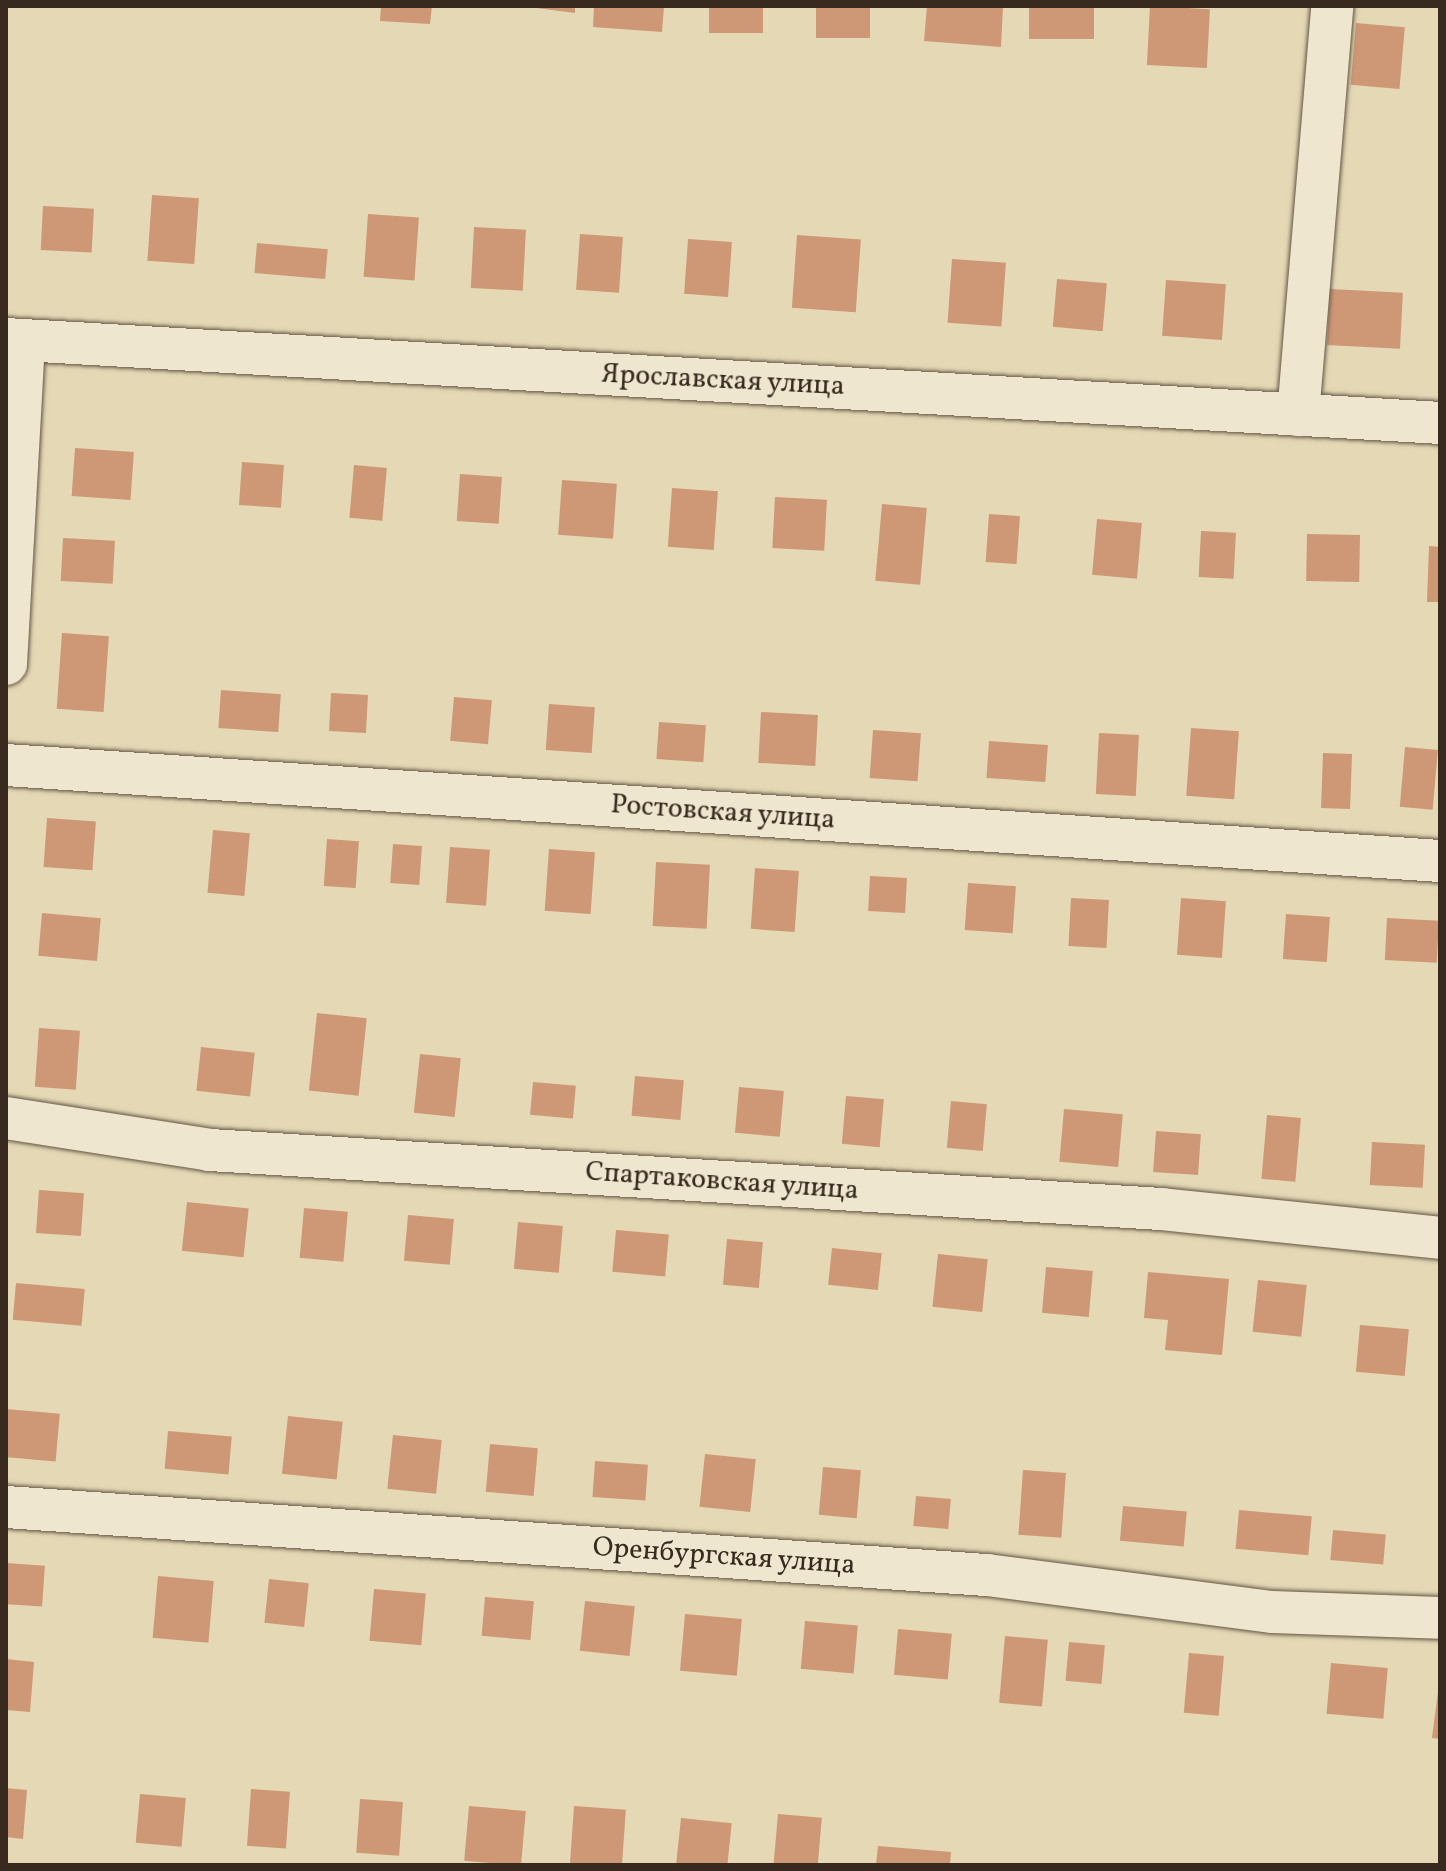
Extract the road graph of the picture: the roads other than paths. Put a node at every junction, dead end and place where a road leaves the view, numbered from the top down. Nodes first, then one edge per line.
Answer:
1 (1332, 6) edge
2 (15, 340) edge
3 (1298, 415) junction
4 (1440, 423) edge
5 (6, 664) edge
6 (6, 765) edge
7 (1440, 861) edge
8 (6, 1118) edge
9 (1440, 1238) edge
10 (6, 1507) edge
11 (1440, 1618) edge

1 - 3 street
2 - 3 street, Ярославская улица
2 - 5 street
3 - 4 street, Ярославская улица
6 - 7 street, Ростовская улица
8 - 9 street, Спартаковская улица
10 - 11 street, Оренбургская улица

